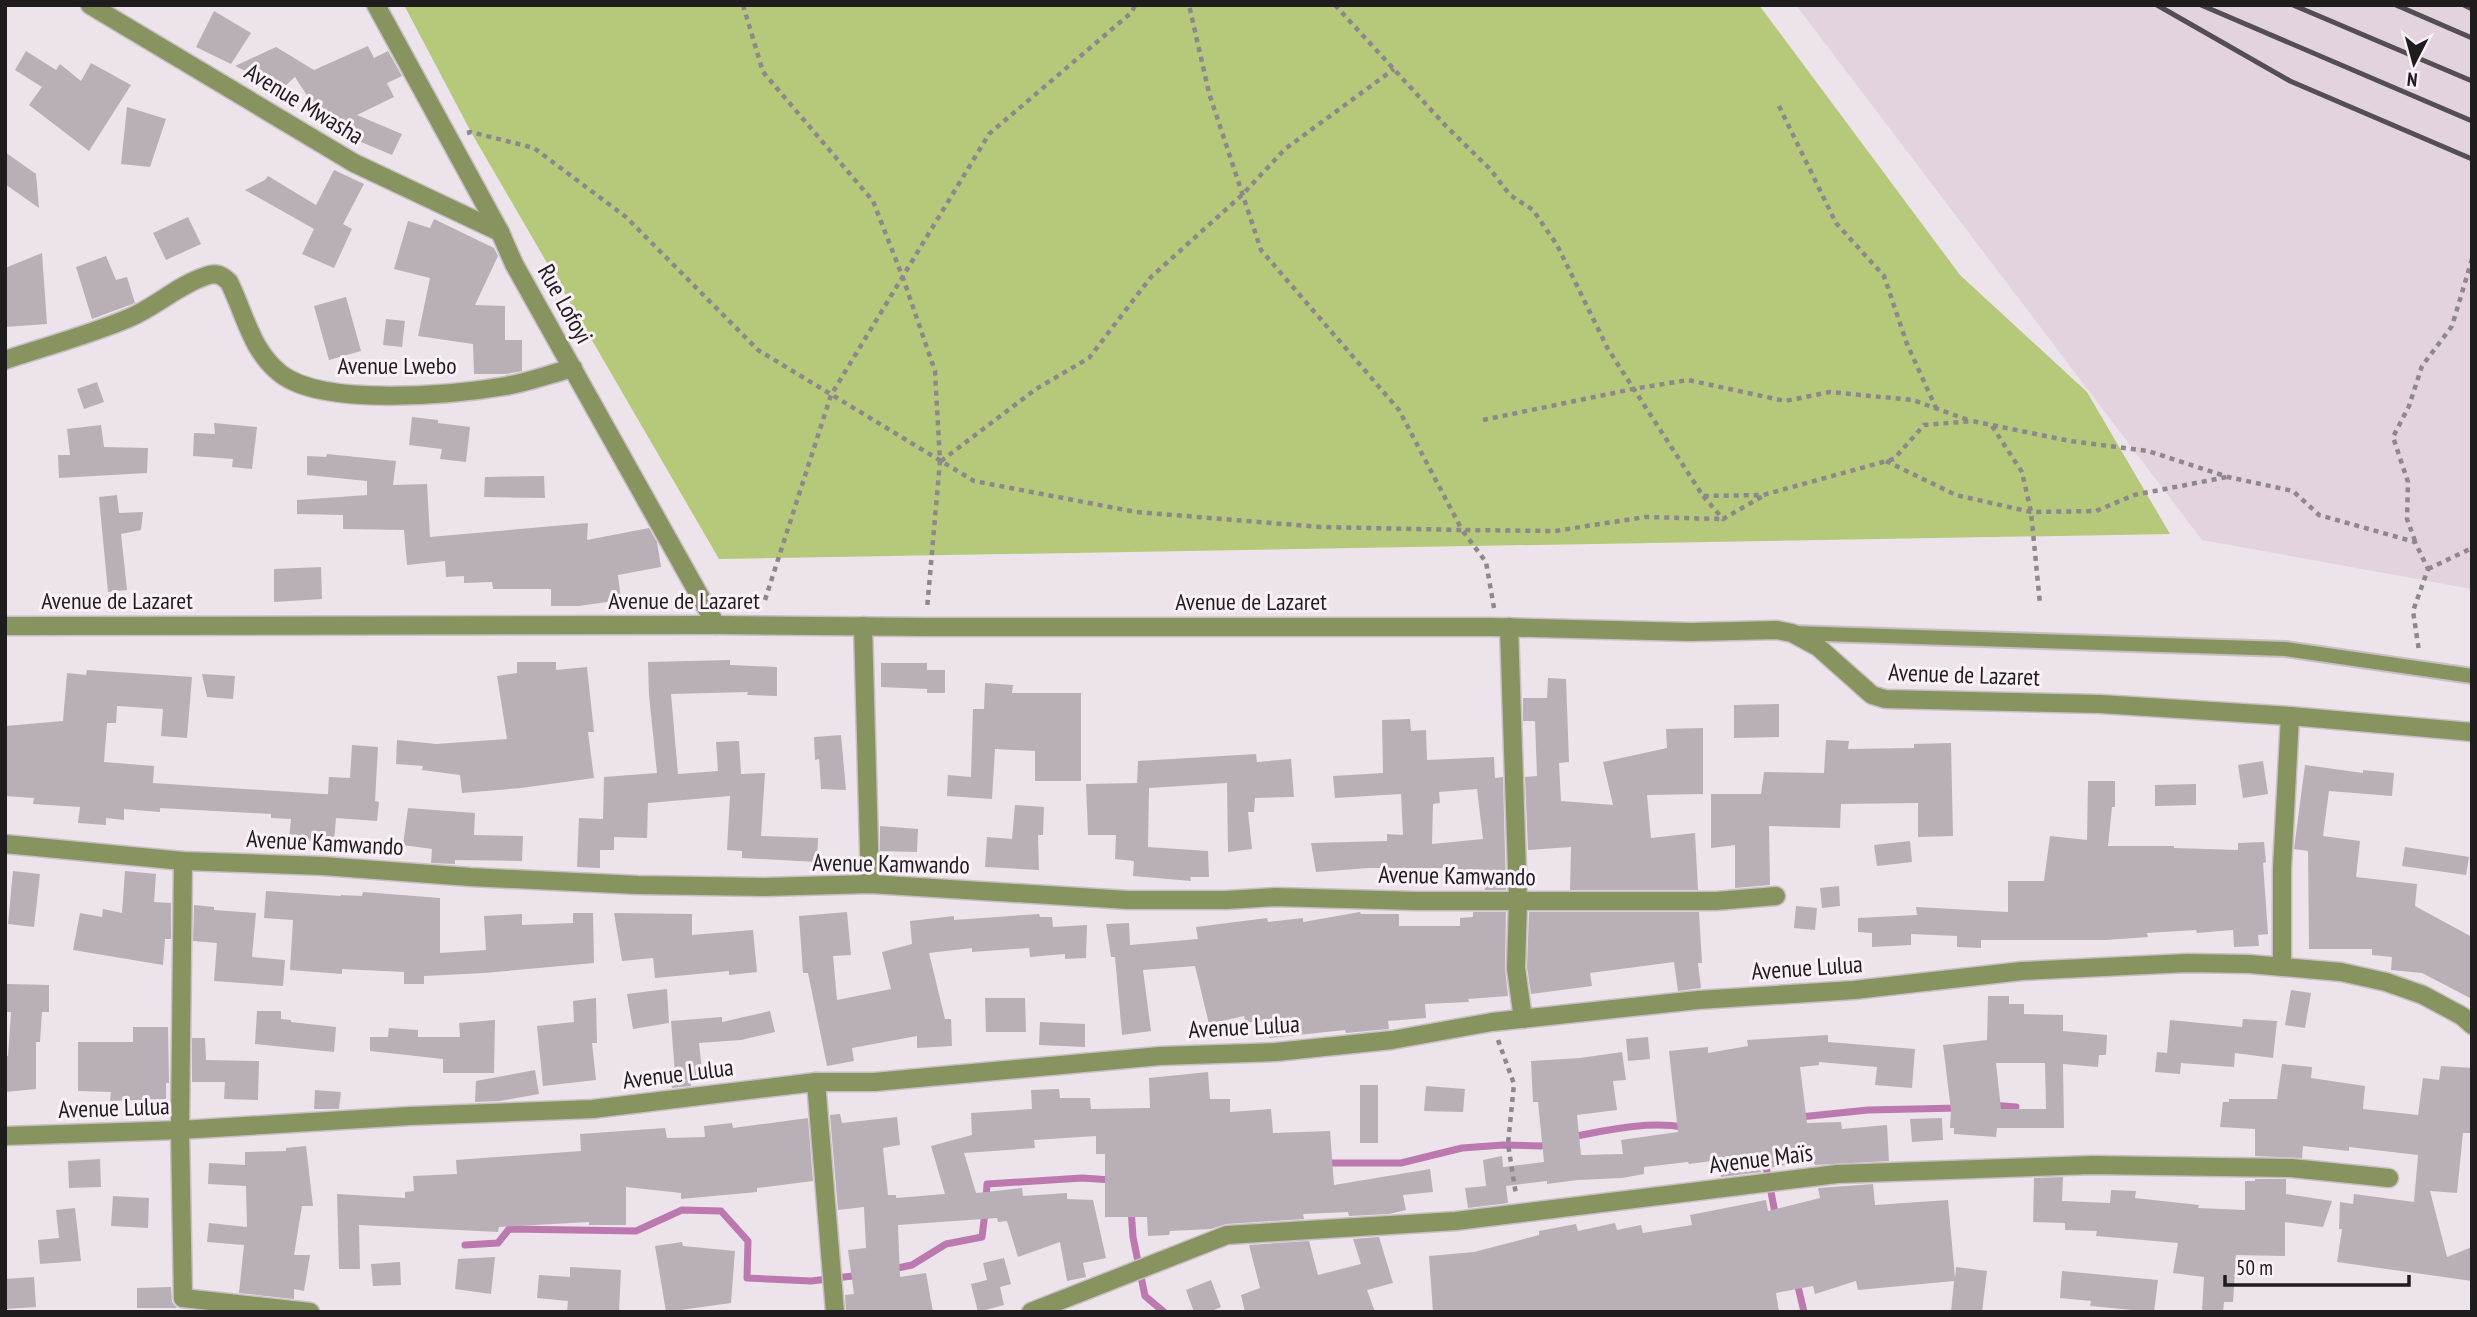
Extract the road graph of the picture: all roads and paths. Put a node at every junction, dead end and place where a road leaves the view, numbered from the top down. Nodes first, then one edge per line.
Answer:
1 (90, 5) edge
2 (376, 5) edge
3 (743, 5) edge
4 (1135, 5) edge
5 (1189, 5) edge
6 (1335, 5) edge
7 (1394, 69) junction
8 (1779, 106) dead end
9 (447, 137) junction
10 (1242, 195) junction
11 (500, 232) junction
12 (2472, 259) edge
13 (903, 278) junction
14 (5, 360) edge
15 (573, 368) junction
16 (1633, 388) junction
17 (831, 395) junction
18 (1937, 409) junction
19 (1483, 420) dead end
20 (1972, 421) junction
21 (1992, 425) junction
22 (940, 461) junction
23 (1886, 461) junction
24 (2228, 477) junction
25 (1763, 495) junction
26 (1703, 496) junction
27 (2031, 512) junction
28 (1723, 519) junction
29 (1462, 530) junction
30 (2415, 542) junction
31 (2472, 548) edge
32 (2428, 569) junction
33 (765, 600) dead end
34 (2040, 604) dead end
35 (716, 625) junction
36 (5, 626) edge
37 (863, 626) junction
38 (926, 627) junction
39 (1500, 627) junction
40 (1792, 633) junction
41 (2421, 669) junction
42 (2472, 676) edge
43 (2290, 716) junction
44 (2472, 732) edge
45 (5, 844) edge
46 (184, 861) junction
47 (870, 884) junction
48 (1776, 896) dead end
49 (1518, 901) junction
50 (2282, 967) junction
51 (1523, 1019) junction
52 (1492, 1022) junction
53 (2472, 1025) edge
54 (816, 1082) junction
55 (180, 1130) junction
56 (5, 1136) edge
57 (2389, 1178) dead end
58 (1519, 1213) junction
59 (178, 1305) edge
60 (1034, 1311) edge
61 (310, 1312) edge
62 (835, 1312) edge

1 - 11 street, Avenue Mwasha
2 - 9 street, Rue Lofoyi
3 - 13 path
4 - 13 path
5 - 10 path
6 - 7 path
7 - 10 path
7 - 16 path
8 - 18 path
9 - 11 street, Rue Lofoyi
9 - 17 path
10 - 22 path
10 - 29 path
11 - 15 street, Rue Lofoyi
12 - 30 path
13 - 17 path
13 - 22 path
14 - 15 street, Avenue Lwebo
15 - 35 street, Rue Lofoyi
16 - 18 path
16 - 19 path
16 - 26 path
17 - 22 path
17 - 33 path
18 - 20 path
20 - 21 path
20 - 23 path
21 - 24 path
21 - 27 path
22 - 29 path
22 - 38 path
23 - 25 path
23 - 27 path
24 - 27 path
24 - 30 path
25 - 26 path
25 - 28 path
26 - 28 path
27 - 34 path
28 - 29 path
29 - 39 path
30 - 32 path
31 - 32 path
32 - 41 path
35 - 36 street, Avenue de Lazaret
35 - 37 street, Avenue de Lazaret
37 - 38 street, Avenue de Lazaret
37 - 47 street
38 - 39 street, Avenue de Lazaret
39 - 40 street, Avenue de Lazaret
39 - 49 street
40 - 41 lane
40 - 43 street, Avenue de Lazaret
41 - 42 lane
43 - 44 street, Avenue de Lazaret
43 - 50 street
45 - 46 street, Avenue Kamwando
46 - 47 street, Avenue Kamwando
46 - 55 street
47 - 49 street, Avenue Kamwando
48 - 49 street, Avenue Kamwando
49 - 51 street
50 - 51 street, Avenue Lulua
50 - 53 street, Avenue Lulua
51 - 52 street, Avenue Lulua
52 - 54 street, Avenue Lulua
52 - 58 path
54 - 55 street, Avenue Lulua
54 - 62 street
55 - 56 street, Avenue Lulua
55 - 59 street
57 - 58 street, Avenue Maïs
58 - 60 street, Avenue Maïs
59 - 61 street

